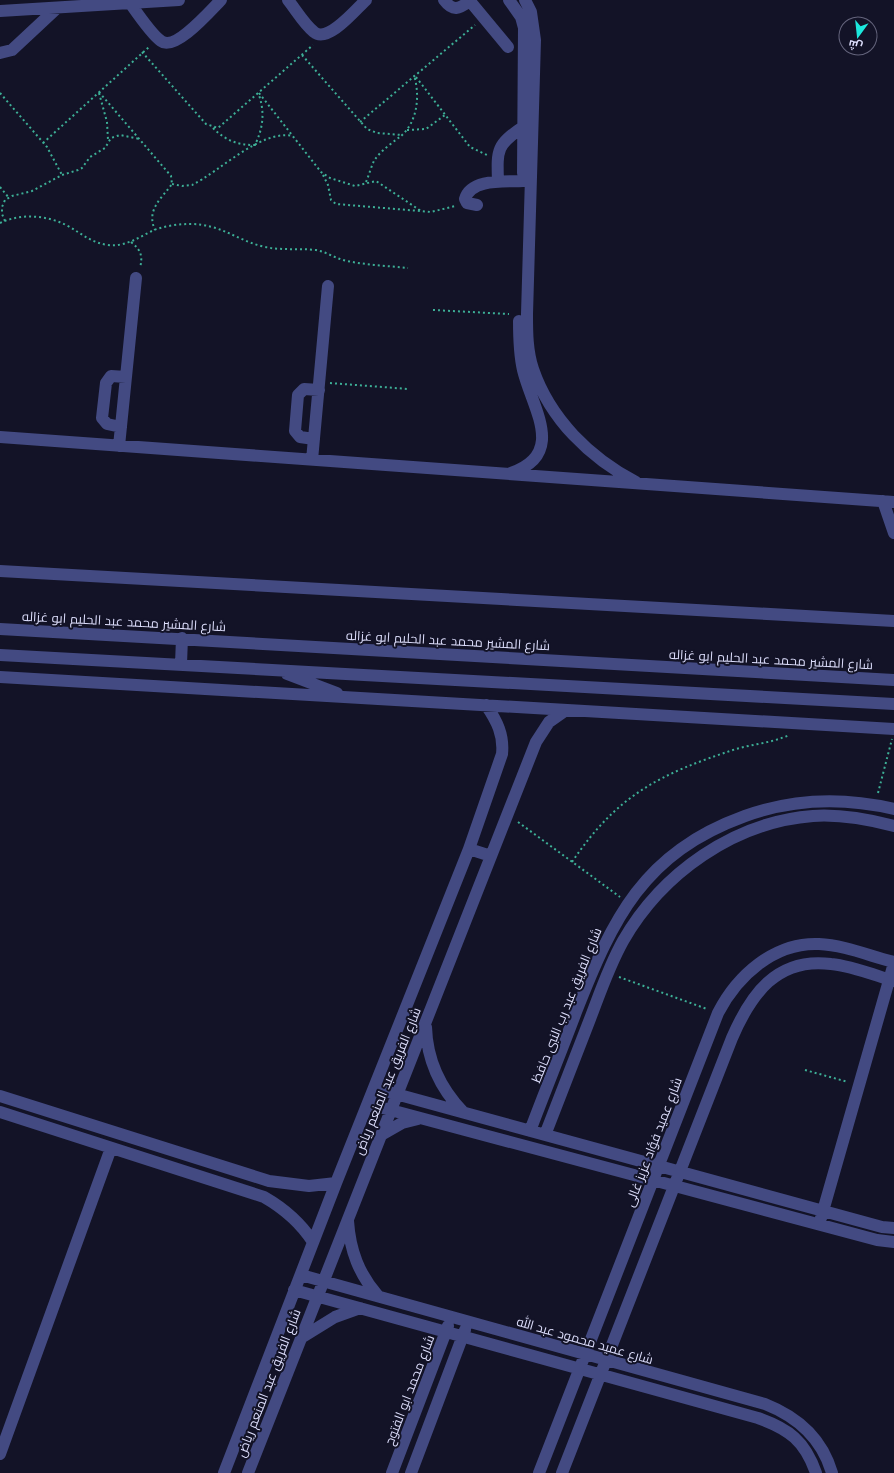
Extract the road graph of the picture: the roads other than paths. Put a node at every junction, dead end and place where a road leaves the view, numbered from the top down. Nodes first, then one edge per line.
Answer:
1 (179, 0) edge
2 (221, 0) edge
3 (288, 0) edge
4 (366, 0) edge
5 (444, 0) edge
6 (509, 0) edge
7 (525, 0) edge
8 (469, 1) edge
9 (130, 3) junction
10 (57, 8) junction
11 (0, 11) edge
12 (508, 48) dead end
13 (0, 53) edge
14 (523, 127) junction
15 (498, 182) junction
16 (523, 182) junction
17 (472, 204) road end
18 (136, 278) road end
19 (328, 286) dead end
20 (126, 377) junction
21 (319, 386) junction
22 (121, 426) junction
23 (0, 438) edge
24 (314, 439) junction
25 (119, 446) junction
26 (312, 460) junction
27 (508, 474) junction
28 (640, 484) junction
29 (889, 502) edge
30 (894, 533) edge
31 (0, 571) edge
32 (894, 621) edge
33 (0, 629) edge
34 (182, 638) junction
35 (0, 655) edge
36 (181, 664) junction
37 (274, 670) junction
38 (0, 677) edge
39 (894, 680) edge
40 (350, 697) junction
41 (894, 704) edge
42 (486, 705) junction
43 (566, 710) junction
44 (893, 733) edge
45 (894, 809) edge
46 (894, 826) edge
47 (469, 849) junction
48 (491, 856) junction
49 (894, 963) edge
50 (892, 980) edge
51 (425, 1022) junction
52 (374, 1088) junction
53 (397, 1094) junction
54 (0, 1096) edge
55 (368, 1104) junction
56 (45, 1110) junction
57 (390, 1110) junction
58 (0, 1112) edge
59 (464, 1113) junction
60 (422, 1119) junction
61 (40, 1125) junction
62 (530, 1131) junction
63 (381, 1135) junction
64 (546, 1135) junction
65 (111, 1148) junction
66 (660, 1166) junction
67 (680, 1172) junction
68 (653, 1180) junction
69 (336, 1183) junction
70 (674, 1186) junction
71 (823, 1211) junction
72 (348, 1218) junction
73 (818, 1224) junction
74 (894, 1228) edge
75 (313, 1242) junction
76 (894, 1242) edge
77 (300, 1275) junction
78 (323, 1282) junction
79 (294, 1290) junction
80 (378, 1296) junction
81 (317, 1297) junction
82 (360, 1308) junction
83 (452, 1317) junction
84 (468, 1322) junction
85 (445, 1332) junction
86 (463, 1336) junction
87 (301, 1338) junction
88 (586, 1354) junction
89 (606, 1360) junction
90 (580, 1368) junction
91 (600, 1374) junction
92 (0, 1454) edge
93 (224, 1473) edge
94 (248, 1473) edge
95 (392, 1473) edge
96 (411, 1473) edge
97 (539, 1473) edge
98 (562, 1473) edge
99 (816, 1473) edge
100 (832, 1473) edge

1 - 9 street
2 - 9 street
3 - 4 street
5 - 8 street
6 - 14 street
7 - 28 street
8 - 12 street
9 - 10 street
10 - 11 street
10 - 13 street
14 - 15 street
14 - 16 street
15 - 16 street
15 - 17 street
16 - 27 street
18 - 20 street
19 - 21 street
20 - 22 street
20 - 22 street
21 - 24 street
21 - 24 street
22 - 25 street
23 - 25 street
24 - 26 street
25 - 26 street
26 - 27 street
27 - 28 street
28 - 29 street
29 - 30 street
31 - 32 street
33 - 34 street, شارع المشير محمد عبد الحليم ابو غزاله
34 - 36 street
34 - 39 street, شارع المشير محمد عبد الحليم ابو غزاله
35 - 36 street
36 - 37 street
37 - 40 street
37 - 41 street
38 - 40 street
40 - 42 street
42 - 43 street
42 - 47 street, شارع الفريق عبد المنعم رياض
43 - 44 street
43 - 48 street, شارع الفريق عبد المنعم رياض
45 - 62 street, شارع الفريق عبد رب النبى حافظ
46 - 64 street, شارع الفريق عبد رب النبى حافظ
47 - 48 street
47 - 52 street, شارع الفريق عبد المنعم رياض
48 - 51 street, شارع الفريق عبد المنعم رياض
49 - 50 street
49 - 66 street, شارع عميد فؤاد عزيز غالى
50 - 67 street
50 - 71 street
51 - 53 street, شارع الفريق عبد المنعم رياض
51 - 59 street
52 - 53 street
52 - 55 street, شارع الفريق عبد المنعم رياض
53 - 57 street, شارع الفريق عبد المنعم رياض
53 - 59 street
54 - 56 street
55 - 57 street
55 - 69 street, شارع الفريق عبد المنعم رياض
56 - 61 street
56 - 69 street
57 - 60 street
57 - 63 street, شارع الفريق عبد المنعم رياض
58 - 61 street
59 - 62 street
60 - 63 street
60 - 68 street
61 - 65 street
62 - 64 street
63 - 72 street, شارع الفريق عبد المنعم رياض
64 - 66 street
65 - 75 street
65 - 92 street
66 - 67 street
66 - 68 street, شارع عميد فؤاد عزيز غالى
67 - 70 street
67 - 71 street
68 - 70 street
68 - 88 street, شارع عميد فؤاد عزيز غالى
69 - 75 street, شارع الفريق عبد المنعم رياض
70 - 73 street
70 - 89 street
71 - 73 street
71 - 74 street
72 - 78 street, شارع الفريق عبد المنعم رياض
72 - 80 street
73 - 76 street
75 - 77 street, شارع الفريق عبد المنعم رياض
77 - 78 street, شارع عميد محمود عبد الله
77 - 79 street, شارع الفريق عبد المنعم رياض
78 - 80 street, شارع عميد محمود عبد الله
78 - 81 street, شارع الفريق عبد المنعم رياض
79 - 81 street
79 - 93 street, شارع الفريق عبد المنعم رياض
80 - 83 street, شارع عميد محمود عبد الله
81 - 82 street
81 - 87 street, شارع الفريق عبد المنعم رياض
82 - 85 street
82 - 87 street
83 - 84 street, شارع عميد محمود عبد الله
83 - 85 street, شارع محمد ابو الفتوح
84 - 86 street
84 - 88 street, شارع عميد محمود عبد الله
85 - 86 street
85 - 95 street, شارع محمد ابو الفتوح
86 - 90 street
86 - 96 street
87 - 94 street, شارع الفريق عبد المنعم رياض
88 - 89 street, شارع عميد محمود عبد الله
88 - 90 street, شارع عميد فؤاد عزيز غالى
89 - 91 street
89 - 100 street, شارع عميد محمود عبد الله
90 - 91 street
90 - 97 street, شارع عميد فؤاد عزيز غالى
91 - 98 street
91 - 99 street

